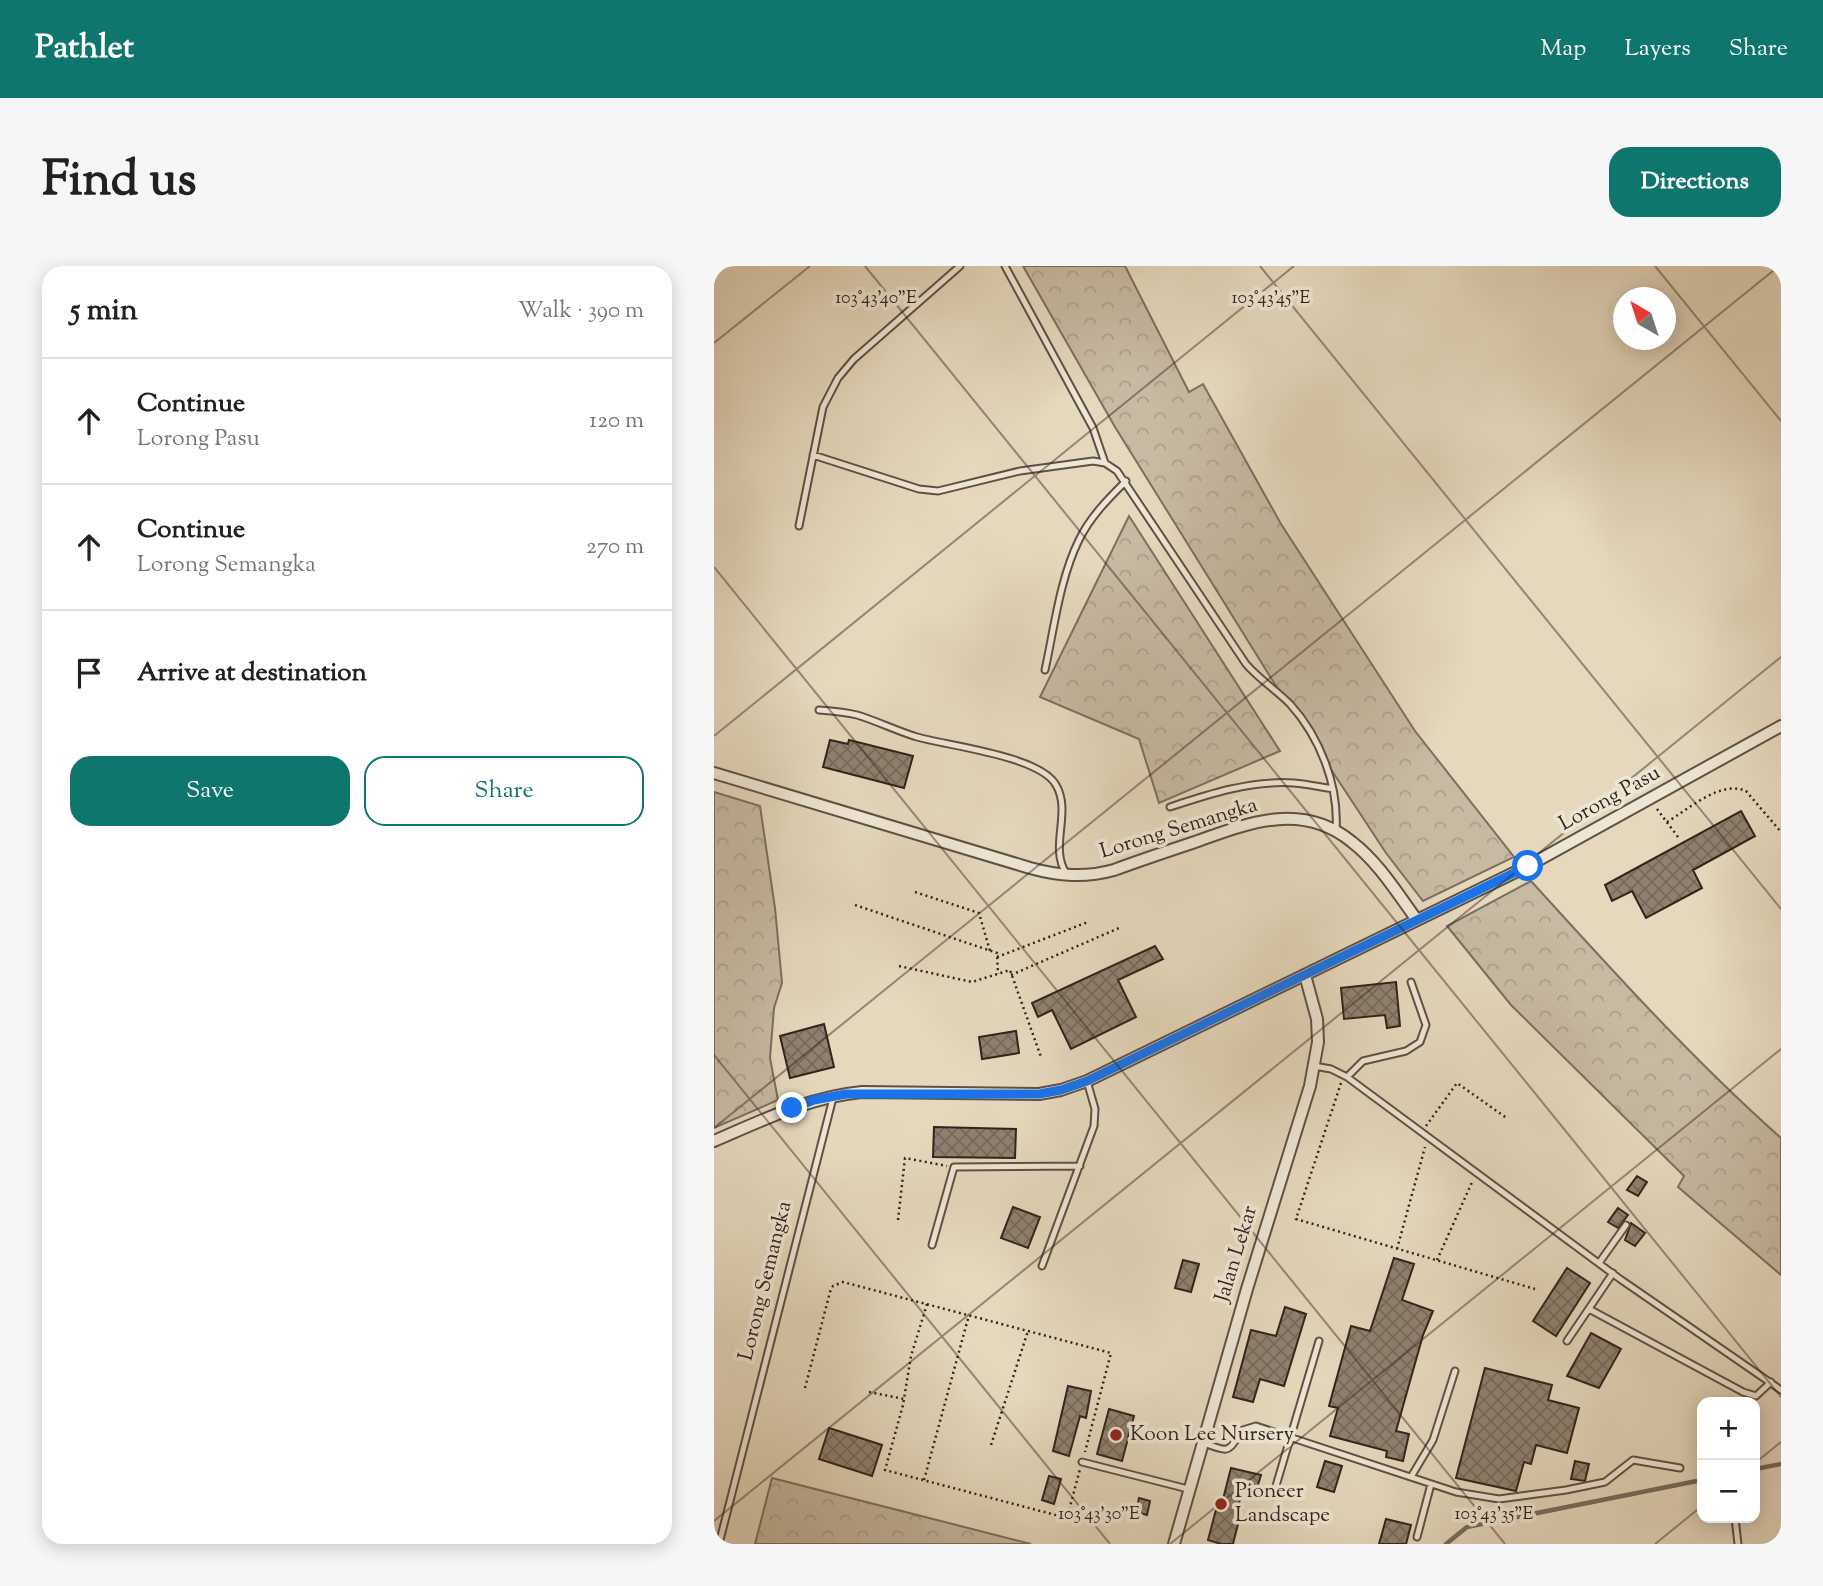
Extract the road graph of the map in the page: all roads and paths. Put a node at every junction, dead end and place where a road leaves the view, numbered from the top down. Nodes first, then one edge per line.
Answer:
1 (960, 266) edge
2 (1005, 266) edge
3 (813, 455) junction
4 (1105, 463) junction
5 (1126, 481) junction
6 (799, 526) dead end
7 (1045, 670) dead end
8 (819, 710) dead end
9 (1781, 726) edge
10 (714, 773) edge
11 (1332, 789) junction
12 (1650, 798) junction
13 (1170, 807) dead end
14 (1667, 822) junction
15 (1336, 830) junction
16 (1781, 832) edge
17 (1678, 837) dead end
18 (1068, 876) junction
19 (915, 892) dead end
20 (855, 905) dead end
21 (1417, 920) junction
22 (1088, 922) dead end
23 (1119, 928) dead end
24 (990, 951) junction
25 (997, 957) junction
26 (899, 966) dead end
27 (998, 974) junction
28 (1011, 975) junction
29 (1305, 975) junction
30 (1410, 982) dead end
31 (1041, 1057) dead end
32 (1314, 1066) junction
33 (1347, 1077) junction
34 (1087, 1081) junction
35 (834, 1095) junction
36 (1508, 1119) dead end
37 (1425, 1134) junction
38 (714, 1141) edge
39 (1080, 1166) junction
40 (954, 1167) junction
41 (1476, 1171) junction
42 (898, 1220) dead end
43 (1626, 1225) dead end
44 (932, 1245) dead end
45 (1397, 1249) junction
46 (1437, 1261) junction
47 (1599, 1263) junction
48 (1042, 1266) dead end
49 (1613, 1273) junction
50 (1535, 1289) dead end
51 (927, 1304) junction
52 (1588, 1309) junction
53 (969, 1315) junction
54 (1028, 1331) junction
55 (1319, 1340) dead end
56 (1567, 1341) dead end
57 (1455, 1371) dead end
58 (1771, 1382) junction
59 (805, 1388) dead end
60 (1781, 1390) edge
61 (869, 1392) dead end
62 (904, 1399) junction
63 (1291, 1437) junction
64 (1202, 1442) junction
65 (991, 1445) dead end
66 (1082, 1462) junction
67 (1680, 1468) dead end
68 (1411, 1477) junction
69 (924, 1480) junction
70 (1431, 1484) junction
71 (1188, 1489) junction
72 (1273, 1496) dead end
73 (1735, 1523) edge
74 (1417, 1537) dead end
75 (719, 1544) edge
76 (1174, 1544) edge
77 (1737, 1544) edge

1 - 3 lane
2 - 4 lane
3 - 4 lane
3 - 6 lane
4 - 5 lane
5 - 7 lane
5 - 11 lane
8 - 18 lane
9 - 12 street, Lorong Pasu
10 - 18 street, Lorong Semangka
11 - 13 lane
11 - 15 lane
12 - 14 path
12 - 21 street, Lorong Pasu
14 - 16 path
14 - 17 path
15 - 18 street, Lorong Semangka
15 - 21 street, Lorong Semangka
19 - 24 path
20 - 24 path
21 - 29 street, Lorong Pasu
22 - 25 path
23 - 28 path
24 - 25 path
25 - 27 path
26 - 27 path
27 - 28 path
28 - 31 path
29 - 32 street, Jalan Lekar
29 - 34 street
30 - 33 lane
32 - 33 lane
32 - 64 street, Jalan Lekar
33 - 37 lane
33 - 45 path
34 - 35 street
34 - 39 lane
35 - 38 street
35 - 75 lane, Lorong Semangka
36 - 37 path
37 - 41 lane
37 - 45 path
39 - 40 lane
39 - 48 lane
40 - 42 path
40 - 44 lane
41 - 46 path
41 - 47 lane
43 - 47 lane
45 - 46 path
46 - 50 path
47 - 49 lane
49 - 52 lane
49 - 58 lane
51 - 53 path
51 - 59 path
51 - 62 path
52 - 56 lane
52 - 58 lane
53 - 54 path
53 - 69 path
54 - 65 path
54 - 66 path
55 - 63 lane
57 - 68 lane
58 - 60 lane
61 - 62 path
62 - 69 path
63 - 64 lane
63 - 68 lane
63 - 72 lane
64 - 71 street, Jalan Lekar
66 - 69 path
66 - 71 lane
67 - 70 lane
68 - 70 lane
70 - 74 lane
71 - 76 street, Jalan Lekar
73 - 77 lane

